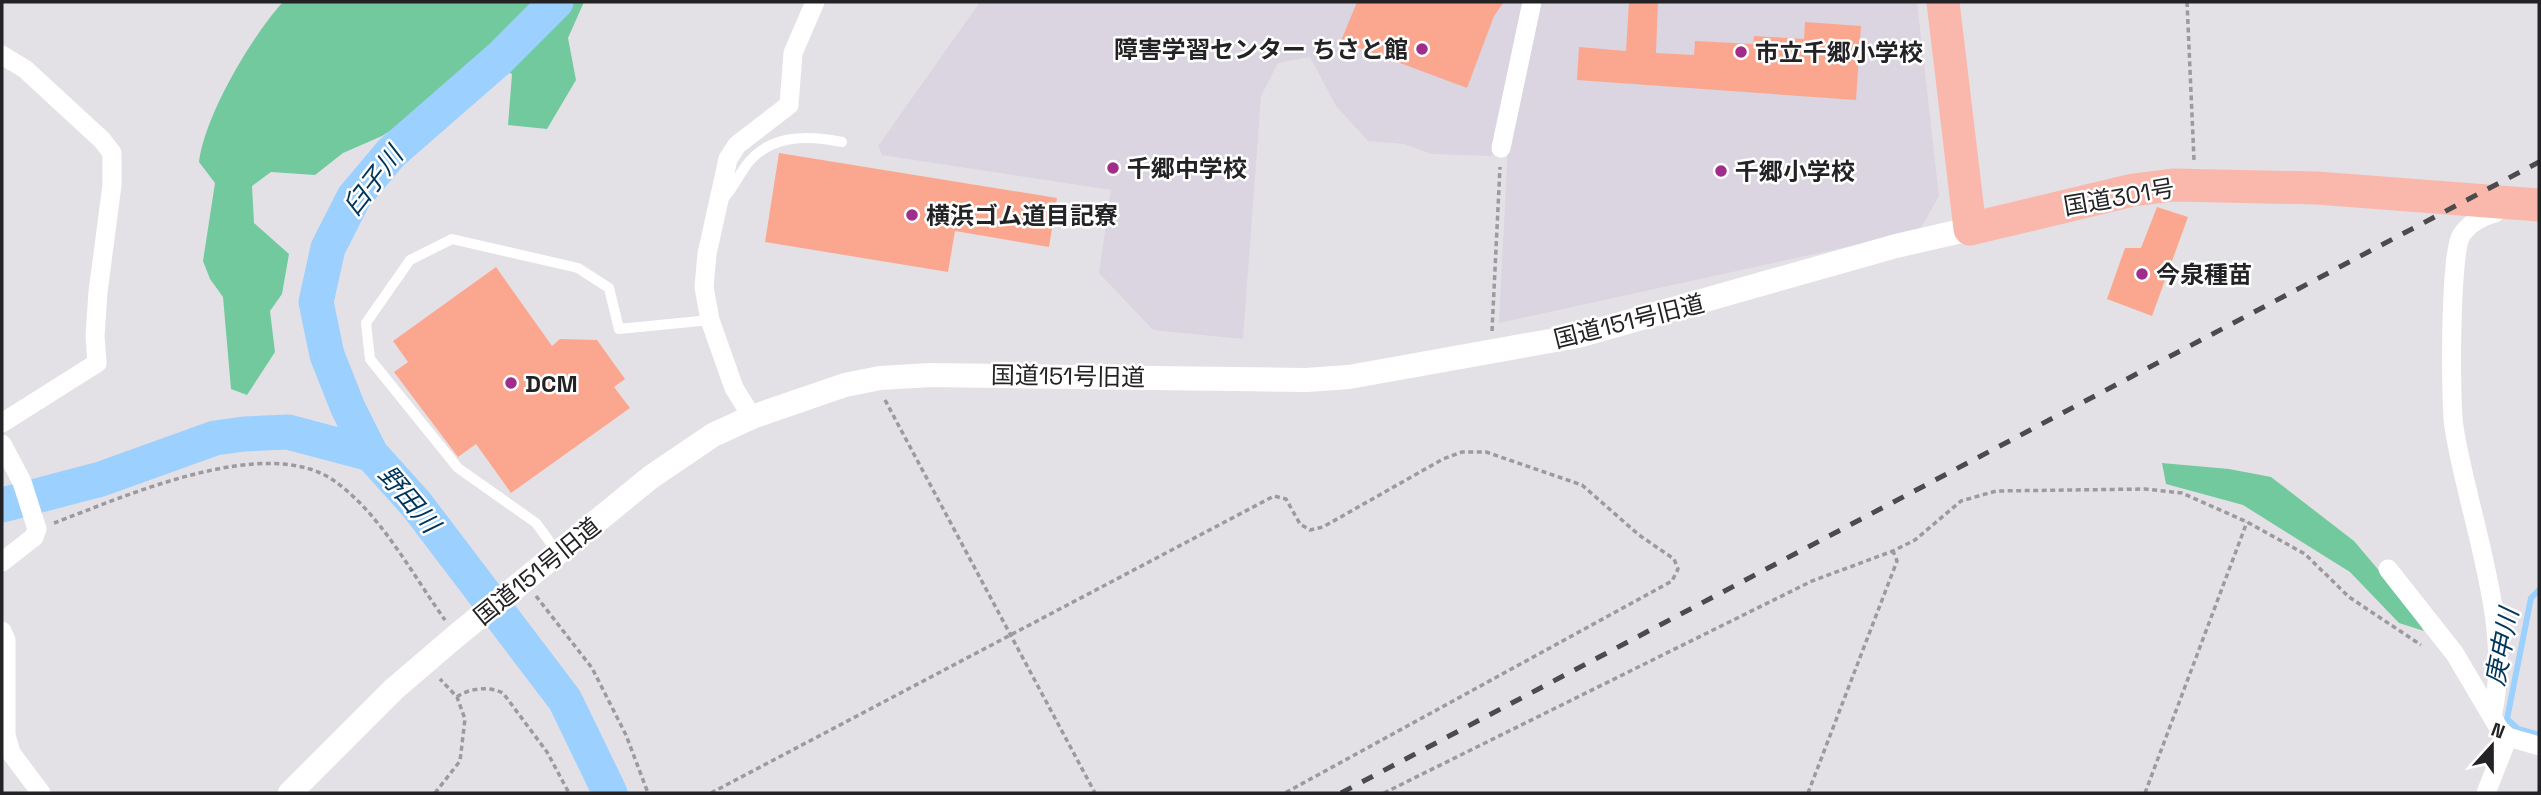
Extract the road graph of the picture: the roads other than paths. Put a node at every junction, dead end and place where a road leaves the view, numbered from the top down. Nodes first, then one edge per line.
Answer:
1 (815, 2) edge
2 (1532, 2) edge
3 (1942, 2) edge
4 (2, 55) edge
5 (842, 142) dead end
6 (1502, 148) road end
7 (2493, 202) junction
8 (718, 203) junction
9 (2539, 205) edge
10 (1970, 229) junction
11 (710, 320) junction
12 (752, 417) junction
13 (2, 423) edge
14 (2, 444) edge
15 (558, 553) junction
16 (2, 562) edge
17 (2388, 569) dead end
18 (2, 632) edge
19 (2492, 716) junction
20 (2508, 737) junction
21 (2539, 746) edge
22 (41, 793) edge
23 (290, 793) edge
24 (2486, 793) edge

1 - 8 street
2 - 6 street
3 - 10 highway
4 - 13 street
5 - 8 lane
7 - 9 highway, 国道301号
7 - 10 highway, 国道301号
7 - 19 street
8 - 11 street
10 - 12 street, 国道151号旧道
11 - 12 street
11 - 15 lane
12 - 15 street, 国道151号旧道
14 - 16 street
15 - 23 street, 国道151号旧道
17 - 19 street
18 - 22 street
19 - 20 street
20 - 21 street
20 - 24 street

